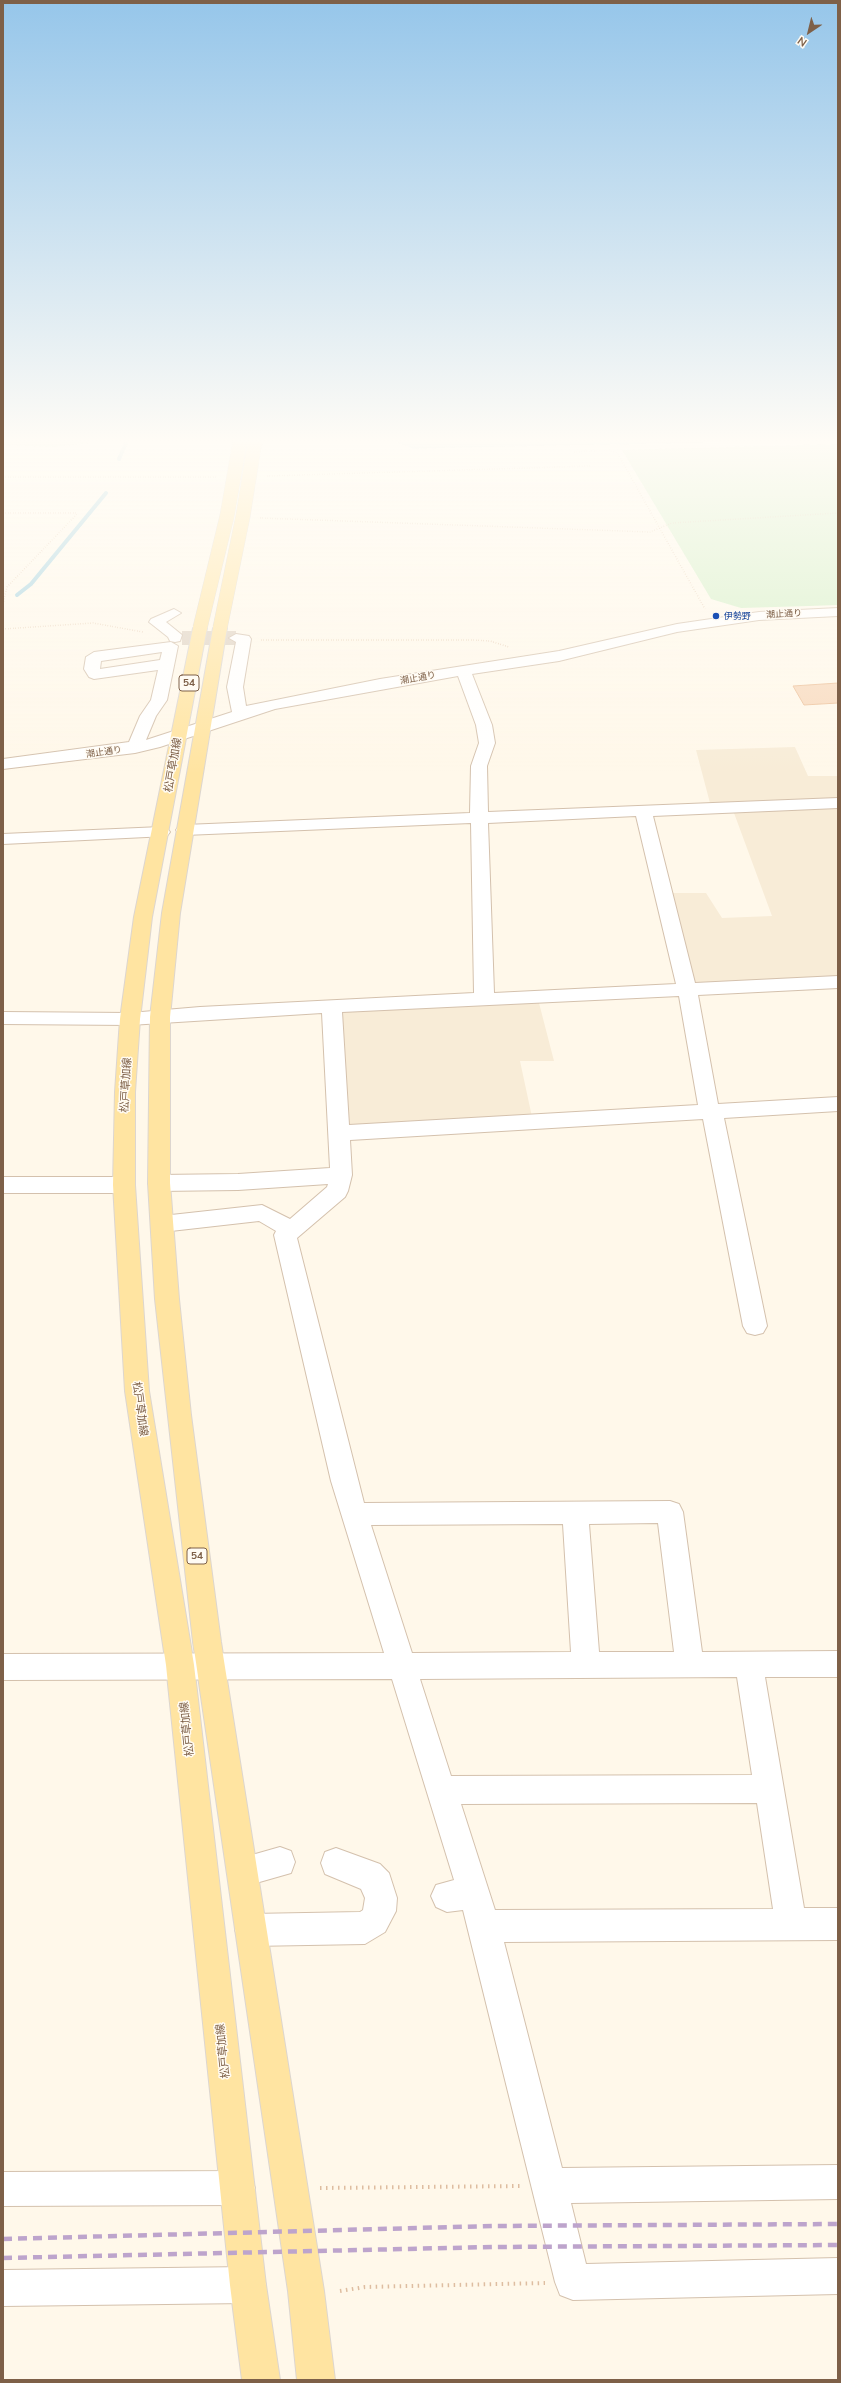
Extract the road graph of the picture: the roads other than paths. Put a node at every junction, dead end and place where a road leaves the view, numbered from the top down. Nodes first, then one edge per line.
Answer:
1 (218, 552) edge
2 (236, 552) edge
3 (174, 613) dead end
4 (838, 613) edge
5 (240, 639) road end
6 (176, 640) junction
7 (167, 664) junction
8 (463, 670) junction
9 (240, 714) junction
10 (189, 733) junction
11 (135, 748) junction
12 (3, 764) edge
13 (838, 803) edge
14 (643, 812) junction
15 (478, 819) junction
16 (173, 831) junction
17 (3, 839) edge
18 (838, 982) edge
19 (687, 989) junction
20 (484, 999) junction
21 (332, 1007) junction
22 (160, 1017) junction
23 (3, 1018) edge
24 (130, 1019) junction
25 (838, 1104) edge
26 (711, 1110) junction
27 (338, 1133) junction
28 (340, 1175) junction
29 (159, 1183) junction
30 (124, 1185) junction
31 (3, 1186) edge
32 (162, 1224) junction
33 (291, 1230) junction
34 (755, 1326) dead end
35 (575, 1513) junction
36 (355, 1514) junction
37 (180, 1664) junction
38 (690, 1664) junction
39 (838, 1664) edge
40 (212, 1665) junction
41 (586, 1665) junction
42 (749, 1665) junction
43 (402, 1666) junction
44 (3, 1667) edge
45 (768, 1789) junction
46 (440, 1790) junction
47 (280, 1862) dead end
48 (336, 1863) dead end
49 (242, 1872) junction
50 (791, 1924) junction
51 (838, 1924) edge
52 (484, 1926) junction
53 (251, 1930) junction
54 (838, 2182) edge
55 (548, 2186) junction
56 (238, 2188) junction
57 (3, 2189) edge
58 (838, 2276) edge
59 (248, 2285) junction
60 (3, 2288) edge
61 (261, 2380) edge
62 (316, 2380) edge

1 - 10 main road, 松戸草加線 / 54, bridge
2 - 10 main road, 松戸草加線 / 54, bridge
3 - 6 street
4 - 8 street, 潮止通り
5 - 9 street
6 - 7 street
6 - 7 street
7 - 11 street
8 - 9 street, 潮止通り
8 - 15 street
9 - 10 street, 潮止通り
10 - 11 street, 潮止通り
10 - 16 main road, 松戸草加線 / 54
11 - 12 street, 潮止通り
13 - 14 street
14 - 15 street
14 - 19 street
15 - 16 street
15 - 20 street
16 - 17 street
16 - 22 main road, 松戸草加線 / 54
16 - 24 main road, 松戸草加線 / 54
18 - 19 street
19 - 20 street
19 - 26 street
20 - 21 street
21 - 22 street
21 - 27 street
22 - 24 street
22 - 29 main road, 松戸草加線 / 54
23 - 24 street
24 - 30 main road, 松戸草加線 / 54
25 - 26 street
26 - 27 street
26 - 34 street
27 - 28 street
28 - 29 street
28 - 33 street
29 - 32 main road, 松戸草加線 / 54
30 - 31 street
30 - 37 main road, 松戸草加線 / 54
32 - 33 street
32 - 40 main road, 松戸草加線 / 54
33 - 36 street
35 - 36 street
35 - 38 street
35 - 41 street
36 - 43 street
37 - 40 street
37 - 44 street
37 - 56 main road, 松戸草加線 / 54
38 - 41 street
38 - 42 street
39 - 42 street
40 - 43 street
40 - 49 main road, 松戸草加線 / 54
41 - 43 street
42 - 45 street
43 - 46 street
45 - 46 street
45 - 50 street
46 - 52 street
47 - 49 street
48 - 53 street
49 - 53 main road, 松戸草加線 / 54
50 - 51 street
50 - 52 street
52 - 55 street
53 - 62 main road, 松戸草加線 / 54
54 - 55 street
55 - 58 street
56 - 57 street
56 - 59 main road, 松戸草加線 / 54
59 - 60 street
59 - 61 main road, 松戸草加線 / 54

